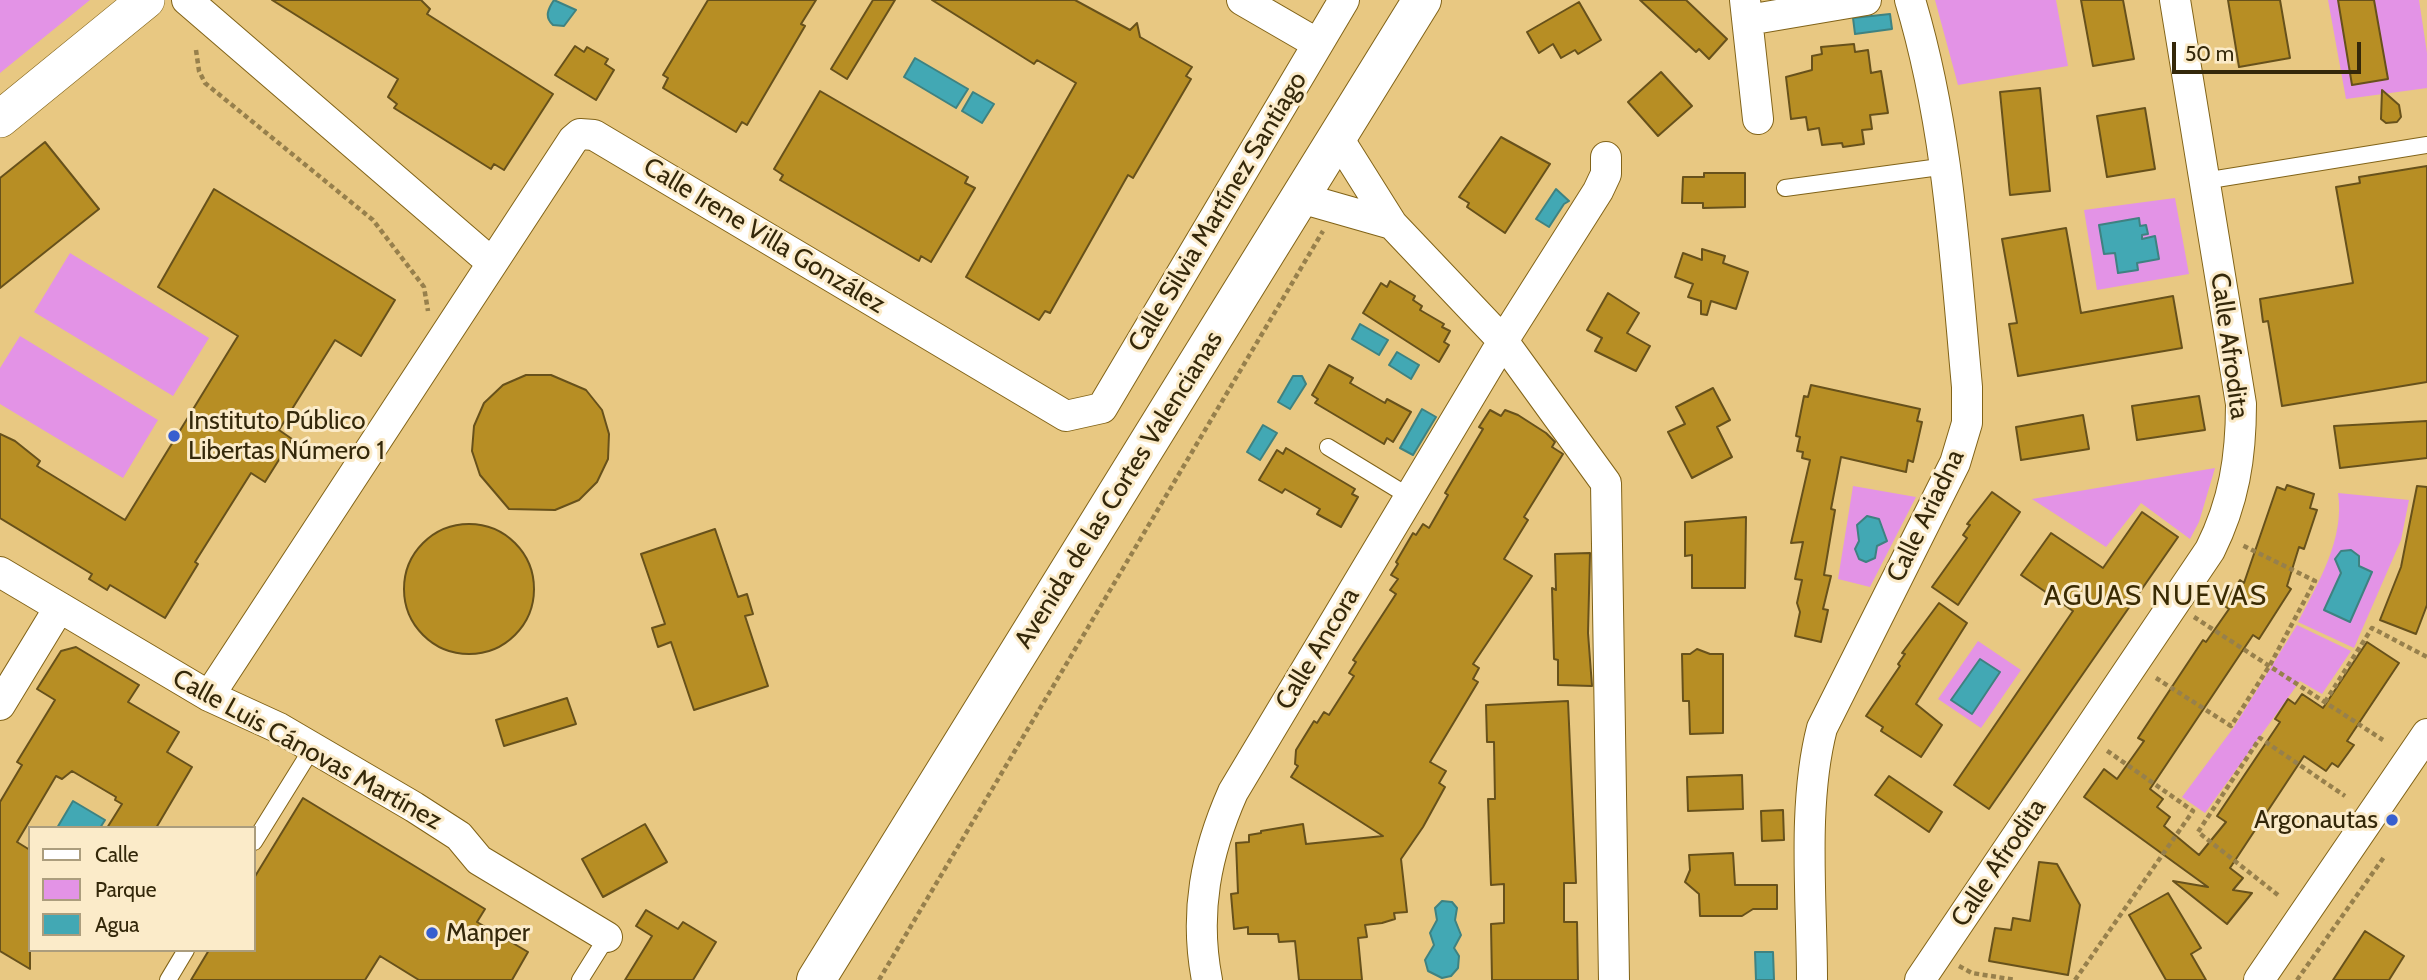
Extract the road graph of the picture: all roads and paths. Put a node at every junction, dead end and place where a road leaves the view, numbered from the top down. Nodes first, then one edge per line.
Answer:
1 (146, 0) edge
2 (187, 0) edge
3 (1242, 0) edge
4 (1344, 0) edge
5 (1422, 0) edge
6 (1866, 0) edge
7 (1910, 0) edge
8 (2175, 0) edge
9 (1746, 10) edge
10 (1318, 44) junction
11 (196, 50) dead end
12 (0, 119) edge
13 (1758, 119) dead end
14 (1338, 138) junction
15 (2427, 145) edge
16 (1606, 157) dead end
17 (1947, 166) junction
18 (2204, 181) junction
19 (1785, 188) dead end
20 (1301, 198) junction
21 (1392, 224) junction
22 (1325, 226) dead end
23 (492, 263) junction
24 (428, 315) dead end
25 (1503, 341) junction
26 (1084, 411) joint
27 (1328, 447) dead end
28 (1410, 497) junction
29 (2235, 541) dead end
30 (0, 572) edge
31 (59, 608) junction
32 (2188, 613) dead end
33 (2427, 657) edge
34 (2270, 665) junction
35 (2146, 671) dead end
36 (209, 696) junction
37 (2325, 702) junction
38 (0, 705) edge
39 (2427, 734) edge
40 (2382, 740) dead end
41 (2100, 746) dead end
42 (313, 747) junction
43 (2345, 796) dead end
44 (256, 839) edge
45 (2384, 857) dead end
46 (2278, 895) dead end
47 (607, 937) joint
48 (185, 952) edge
49 (1952, 961) dead end
50 (167, 980) edge
51 (580, 980) edge
52 (816, 980) edge
53 (879, 980) edge
54 (1207, 980) edge
55 (1614, 980) edge
56 (1812, 980) edge
57 (1920, 980) edge
58 (2016, 980) edge
59 (2074, 980) edge
60 (2259, 980) edge
61 (2297, 980) edge

1 - 12 street
2 - 23 street
3 - 10 street
4 - 10 street, Calle Silvia Martínez Santiago
5 - 14 main road, Avenida de las Cortes Valencianas
6 - 9 street
7 - 17 street, Calle Ariadna
8 - 18 street, Calle Afrodita
9 - 13 street
10 - 26 street, Calle Silvia Martínez Santiago
11 - 24 path
14 - 20 main road, Avenida de las Cortes Valencianas
14 - 21 street
15 - 18 lane
16 - 25 street, Calle Ancora
17 - 19 lane
17 - 56 street, Calle Ariadna
18 - 57 street, Calle Afrodita
20 - 21 street
20 - 52 main road, Avenida de las Cortes Valencianas
21 - 25 street
22 - 53 path
23 - 26 street, Calle Irene Villa González
23 - 36 street
25 - 28 street, Calle Ancora
25 - 55 street
27 - 28 lane
28 - 54 street, Calle Ancora
29 - 34 path
30 - 31 street, Calle Luis Cánovas Martínez
31 - 36 street, Calle Luis Cánovas Martínez
31 - 38 street
32 - 34 path
33 - 37 path
34 - 35 path
34 - 37 path
36 - 42 street, Calle Luis Cánovas Martínez
37 - 40 path
39 - 60 street
41 - 59 path
42 - 44 lane
42 - 47 street, Calle Luis Cánovas Martínez
43 - 46 path
45 - 61 path
47 - 51 lane
48 - 50 lane
49 - 58 path

